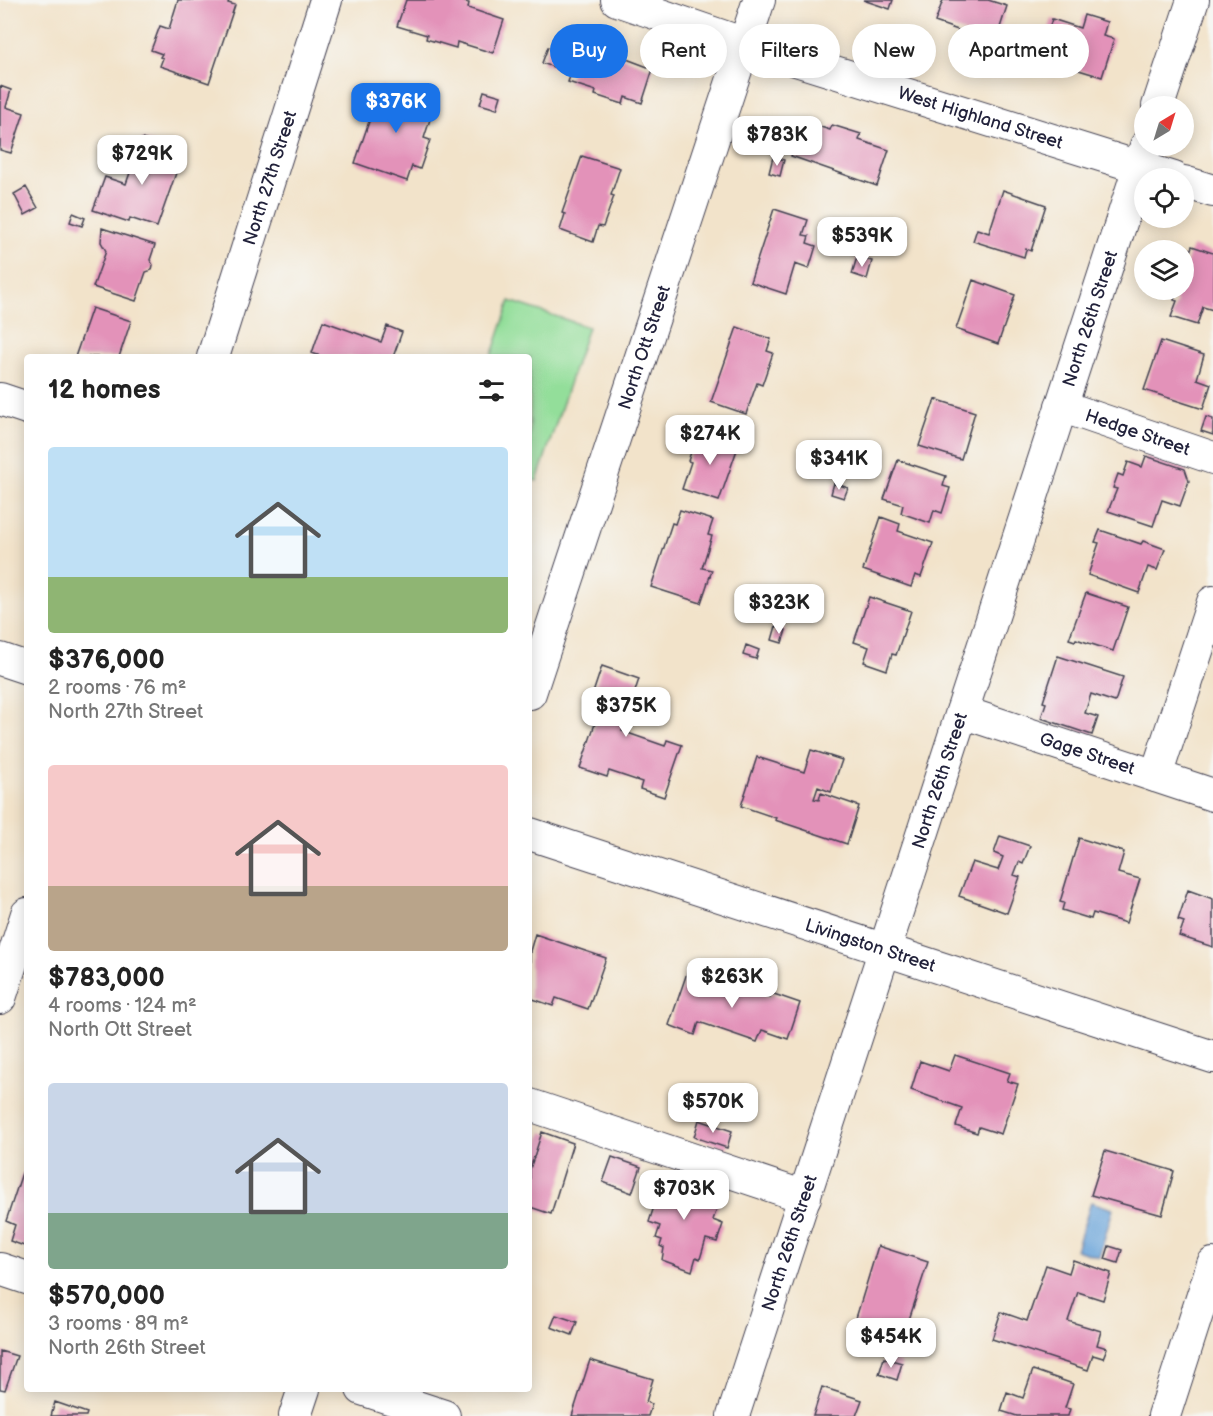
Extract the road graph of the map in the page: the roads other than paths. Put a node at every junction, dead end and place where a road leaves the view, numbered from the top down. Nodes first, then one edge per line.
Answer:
1 (326, 0) edge
2 (617, 0) edge
3 (759, 0) edge
4 (1193, 0) edge
5 (751, 24) edge
6 (739, 42) edge
7 (739, 62) edge
8 (840, 71) edge
9 (1161, 96) edge
10 (1134, 154) edge
11 (1142, 156) edge
12 (1159, 168) edge
13 (1194, 185) edge
14 (1213, 191) edge
15 (214, 354) edge
16 (0, 399) edge
17 (1061, 406) junction
18 (24, 407) edge
19 (1213, 458) edge
20 (1213, 602) edge
21 (0, 659) edge
22 (24, 667) edge
23 (532, 687) edge
24 (962, 712) junction
25 (1156, 776) junction
26 (1213, 795) edge
27 (532, 835) edge
28 (18, 932) edge
29 (885, 951) junction
30 (0, 998) edge
31 (1213, 1057) edge
32 (532, 1107) edge
33 (805, 1197) junction
34 (1213, 1264) edge
35 (0, 1269) edge
36 (24, 1277) edge
37 (303, 1392) edge
38 (371, 1392) edge
39 (295, 1416) edge
40 (444, 1416) edge
41 (733, 1416) edge
42 (1164, 1416) edge

1 - 15 street, North 27th Street
2 - 6 street, West Highland Street
3 - 5 street, North Ott Street
4 - 9 street
7 - 23 street, North Ott Street
8 - 10 street, West Highland Street
11 - 12 street, West Highland Street
11 - 17 street, North 26th Street
13 - 14 street
16 - 18 street
17 - 19 street, Hedge Street
17 - 24 street, North 26th Street
20 - 25 street
21 - 22 street
24 - 25 street, Gage Street
24 - 29 street, North 26th Street
25 - 26 street, Gage Street
27 - 29 street, Livingston Street
28 - 30 street
29 - 31 street, Livingston Street
29 - 33 street, North 26th Street
32 - 33 street
33 - 41 street, North 26th Street
34 - 42 street
35 - 36 street
37 - 39 street
38 - 40 street

